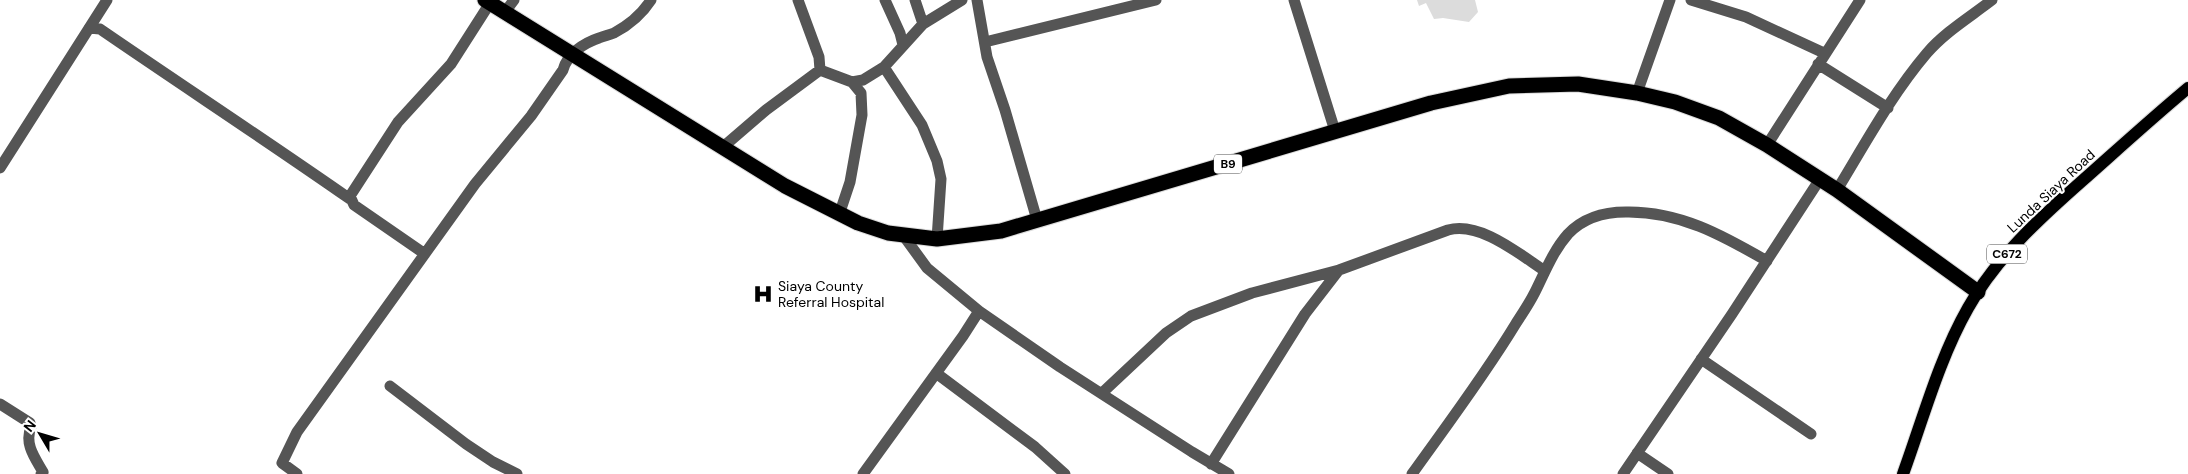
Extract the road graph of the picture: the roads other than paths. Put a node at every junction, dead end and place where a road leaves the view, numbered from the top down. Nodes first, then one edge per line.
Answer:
1 (108, 0) edge
2 (514, 0) edge
3 (651, 0) edge
4 (798, 0) edge
5 (885, 0) edge
6 (915, 0) edge
7 (962, 0) edge
8 (977, 0) edge
9 (1156, 0) edge
10 (1294, 0) edge
11 (1670, 0) edge
12 (1691, 0) edge
13 (1860, 0) edge
14 (1992, 0) edge
15 (487, 2) edge
16 (505, 12) junction
17 (923, 24) junction
18 (90, 28) junction
19 (985, 42) junction
20 (903, 45) junction
21 (1824, 53) junction
22 (572, 54) junction
23 (1818, 64) junction
24 (884, 67) junction
25 (820, 70) junction
26 (852, 82) junction
27 (2188, 88) edge
28 (1637, 93) junction
29 (1888, 108) junction
30 (1334, 131) junction
31 (1767, 145) junction
32 (723, 147) junction
33 (0, 168) edge
34 (1820, 179) junction
35 (1837, 190) junction
36 (350, 200) junction
37 (839, 215) junction
38 (1036, 220) junction
39 (903, 235) junction
40 (937, 239) junction
41 (425, 254) junction
42 (1766, 261) junction
43 (1339, 270) junction
44 (1544, 270) junction
45 (1978, 292) junction
46 (979, 311) junction
47 (1701, 359) junction
48 (936, 374) junction
49 (390, 386) dead end
50 (1102, 394) junction
51 (0, 404) edge
52 (1811, 434) dead end
53 (1637, 453) junction
54 (1211, 464) junction
55 (280, 468) edge
56 (41, 474) edge
57 (297, 474) edge
58 (517, 474) edge
59 (863, 474) edge
60 (1065, 474) edge
61 (1229, 474) edge
62 (1412, 474) edge
63 (1623, 474) edge
64 (1668, 474) edge
65 (1903, 474) edge

1 - 18 street
2 - 16 street
3 - 22 street
4 - 25 street
5 - 20 street
6 - 17 street
7 - 17 street
8 - 19 street
9 - 19 street
10 - 30 street
11 - 28 street
12 - 21 street
13 - 21 street
14 - 29 street
15 - 16 highway, B9
15 - 36 street
16 - 22 highway, B9
17 - 20 street
18 - 33 street
18 - 36 street
19 - 38 street
20 - 24 street
21 - 23 street
22 - 32 highway, B9
22 - 41 street
23 - 29 street
23 - 31 street
24 - 26 street
24 - 40 street
25 - 26 street
25 - 32 street
26 - 37 street
27 - 45 main road, Lunda Siaya Road / C672
28 - 30 highway, B9
28 - 31 highway, B9
29 - 35 street
30 - 38 highway, B9
31 - 34 highway, B9
32 - 37 highway, B9
34 - 35 highway, B9
34 - 42 street
35 - 45 highway, B9
36 - 41 street
37 - 39 highway, B9
38 - 40 highway, B9
39 - 40 highway, B9
39 - 46 street
41 - 55 street
42 - 44 street
42 - 47 street
43 - 44 street
43 - 50 street
43 - 54 street
44 - 62 street
45 - 65 main road, Lunda Siaya Road / C672
46 - 48 street
46 - 50 street
47 - 52 street
47 - 53 street
48 - 59 street
48 - 60 street
49 - 58 street
50 - 54 street
51 - 56 street
53 - 63 street
53 - 64 street
54 - 61 street
55 - 57 street

